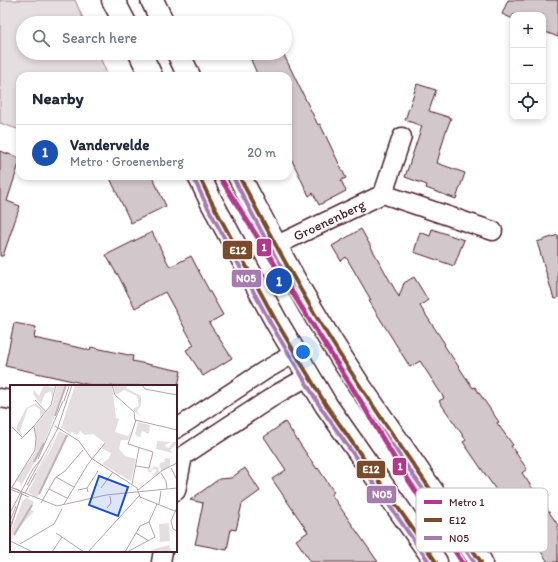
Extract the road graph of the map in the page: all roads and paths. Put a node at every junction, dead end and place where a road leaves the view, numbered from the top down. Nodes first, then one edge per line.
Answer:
1 (113, 0) edge
2 (152, 0) edge
3 (121, 16) edge
4 (160, 16) edge
5 (143, 60) edge
6 (181, 60) edge
7 (149, 72) edge
8 (187, 72) edge
9 (402, 137) dead end
10 (201, 180) edge
11 (241, 180) edge
12 (383, 194) junction
13 (493, 231) dead end
14 (276, 246) junction
15 (295, 353) junction
16 (309, 376) junction
17 (0, 398) edge
18 (10, 400) edge
19 (177, 428) edge
20 (180, 451) edge
21 (177, 481) edge
22 (430, 488) edge
23 (416, 533) edge
24 (163, 552) edge
25 (429, 552) edge
26 (474, 552) edge
27 (161, 562) edge
28 (436, 562) edge
29 (481, 562) edge

1 - 3 main road
2 - 4 main road
5 - 7 main road
6 - 8 main road
9 - 12 street, Groenenberg
10 - 15 main road
11 - 14 main road
12 - 13 street, Groenenberg
12 - 14 street, Groenenberg
14 - 22 main road
15 - 16 main road
15 - 19 street
16 - 20 street
16 - 23 main road
17 - 18 street
20 - 21 street
24 - 27 street
25 - 28 main road
26 - 29 main road

